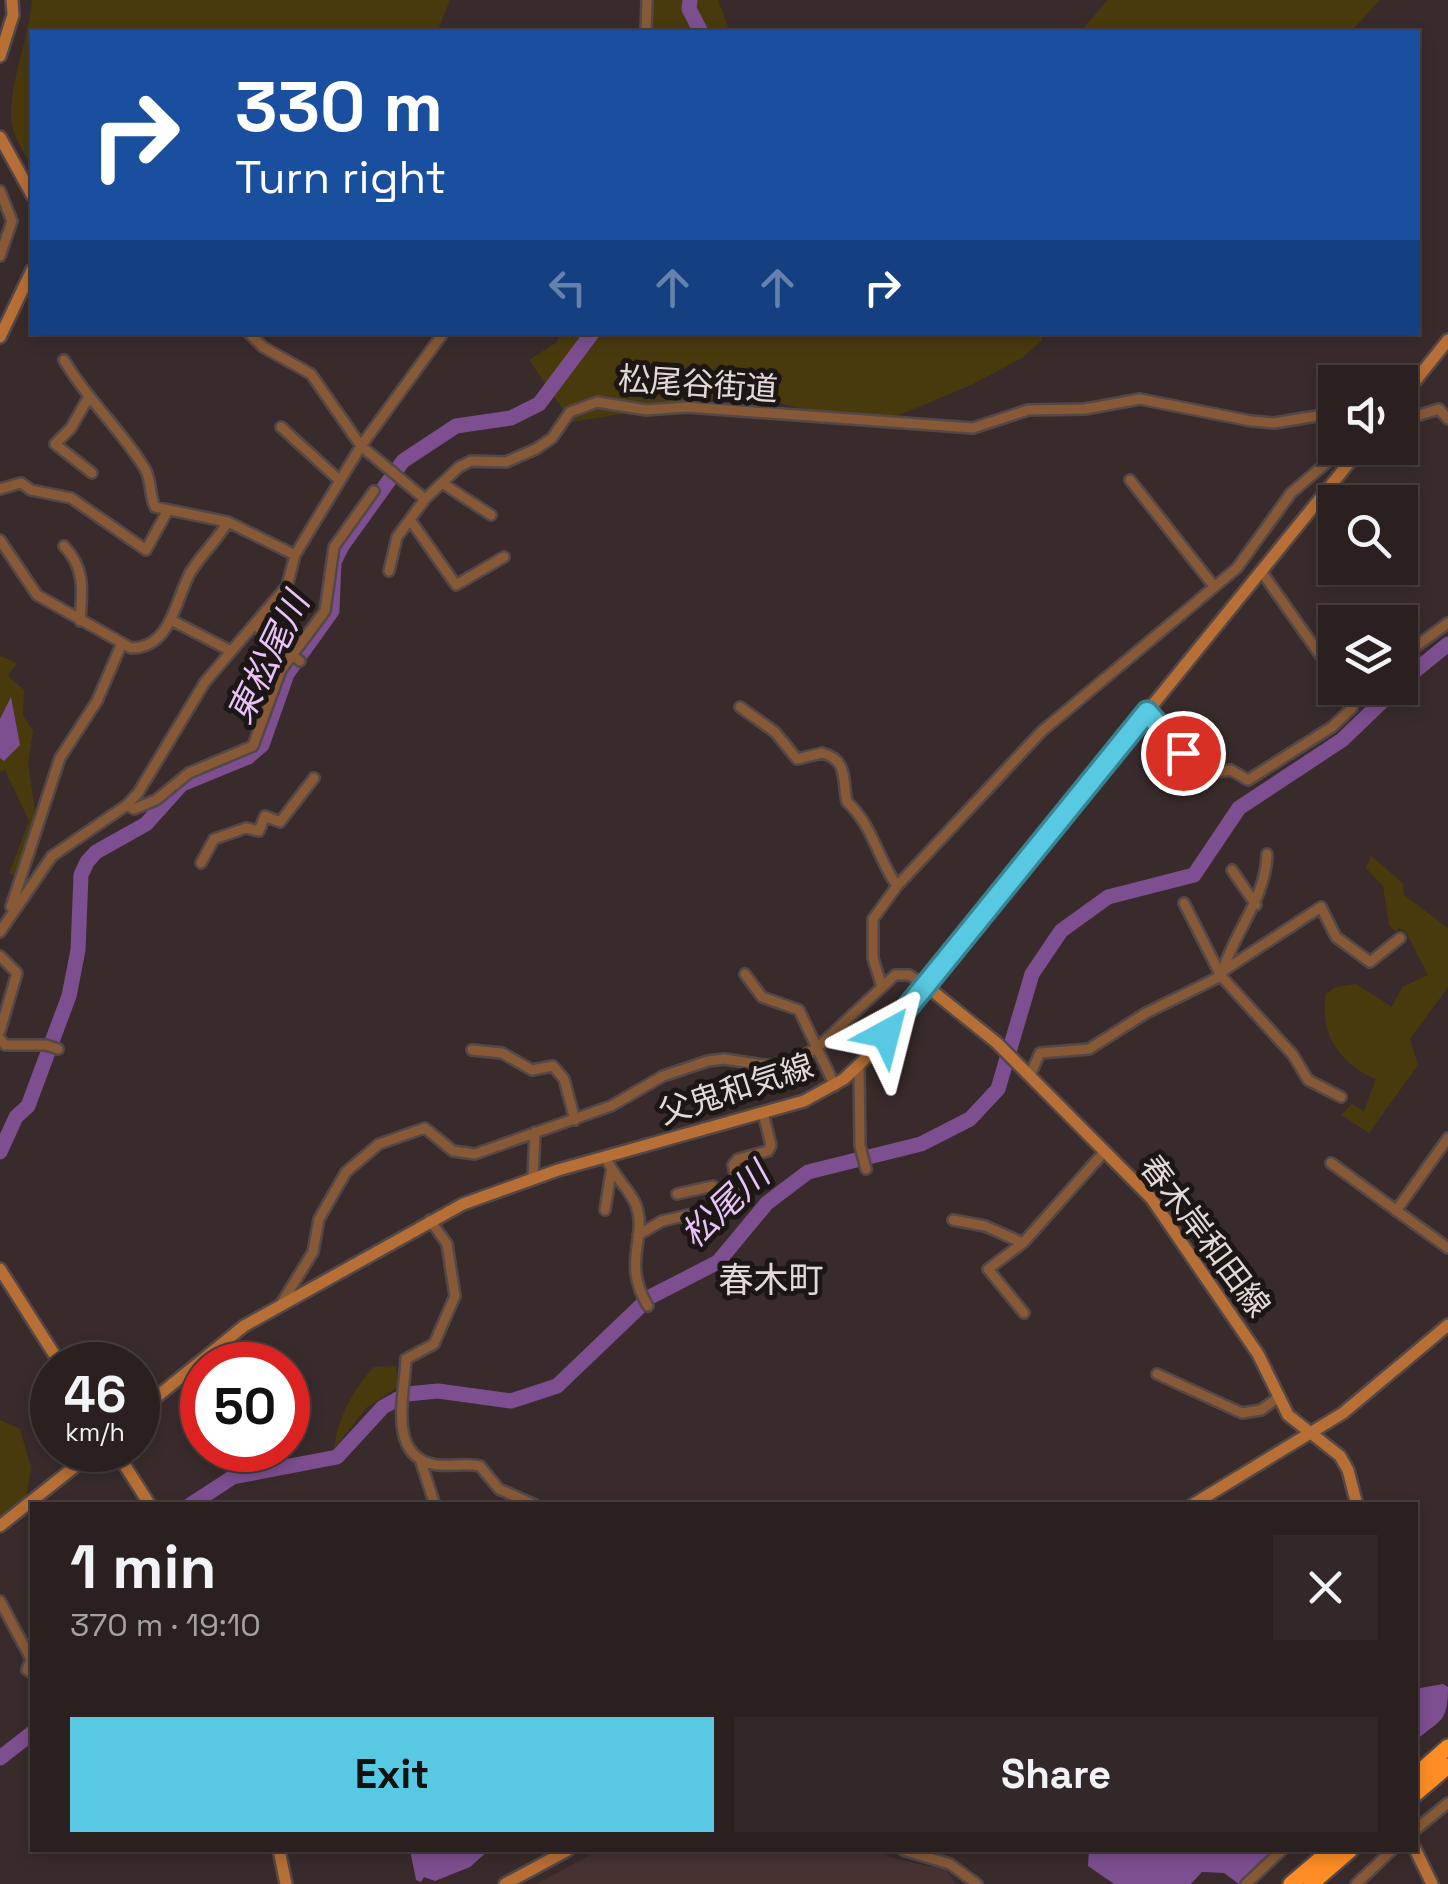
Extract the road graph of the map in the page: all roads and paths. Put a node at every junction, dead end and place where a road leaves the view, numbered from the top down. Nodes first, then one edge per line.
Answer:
1 (12, 0) edge
2 (647, 0) edge
3 (646, 30) edge
4 (0, 56) edge
5 (0, 137) edge
6 (4, 155) edge
7 (0, 192) edge
8 (30, 192) edge
9 (0, 256) edge
10 (30, 274) edge
11 (251, 335) edge
12 (442, 335) edge
13 (0, 337) edge
14 (1448, 340) edge
15 (64, 360) dead end
16 (1418, 378) edge
17 (88, 398) junction
18 (1418, 415) edge
19 (1318, 416) edge
20 (1448, 419) edge
21 (281, 427) dead end
22 (361, 446) junction
23 (1324, 465) edge
24 (1347, 465) edge
25 (92, 473) dead end
26 (338, 479) junction
27 (1130, 480) dead end
28 (442, 482) junction
29 (0, 489) edge
30 (374, 490) dead end
31 (425, 499) junction
32 (168, 510) junction
33 (491, 515) dead end
34 (411, 521) junction
35 (228, 522) junction
36 (0, 540) edge
37 (64, 546) dead end
38 (295, 554) junction
39 (504, 557) dead end
40 (388, 571) dead end
41 (1261, 571) junction
42 (1213, 584) junction
43 (171, 620) junction
44 (80, 621) junction
45 (1448, 623) edge
46 (256, 626) junction
47 (122, 644) junction
48 (1418, 645) edge
49 (231, 650) junction
50 (1318, 652) edge
51 (295, 657) junction
52 (1352, 705) edge
53 (740, 707) dead end
54 (1147, 712) junction
55 (314, 778) dead end
56 (128, 805) junction
57 (1267, 854) dead end
58 (200, 863) dead end
59 (1232, 870) dead end
60 (897, 886) junction
61 (1184, 903) dead end
62 (1256, 904) junction
63 (2, 928) edge
64 (1400, 938) dead end
65 (0, 956) edge
66 (1222, 973) junction
67 (745, 974) dead end
68 (881, 984) junction
69 (925, 985) junction
70 (0, 1035) edge
71 (818, 1047) junction
72 (58, 1050) dead end
73 (472, 1050) dead end
74 (859, 1067) junction
75 (1026, 1071) junction
76 (835, 1086) junction
77 (1341, 1097) dead end
78 (763, 1113) junction
79 (575, 1120) junction
80 (535, 1132) junction
81 (1448, 1138) edge
82 (746, 1142) dead end
83 (1106, 1151) junction
84 (750, 1156) junction
85 (606, 1158) junction
86 (1332, 1162) dead end
87 (865, 1167) dead end
88 (611, 1172) junction
89 (533, 1178) junction
90 (713, 1186) dead end
91 (695, 1190) junction
92 (678, 1194) dead end
93 (605, 1210) dead end
94 (700, 1211) junction
95 (1396, 1211) junction
96 (430, 1220) junction
97 (953, 1220) dead end
98 (638, 1235) junction
99 (1022, 1243) junction
100 (1448, 1248) edge
101 (0, 1269) edge
102 (282, 1304) junction
103 (648, 1306) dead end
104 (1024, 1313) dead end
105 (1448, 1325) edge
106 (46, 1342) edge
107 (1157, 1374) dead end
108 (160, 1393) edge
109 (1279, 1397) junction
110 (1311, 1434) junction
111 (420, 1458) junction
112 (68, 1472) edge
113 (129, 1472) edge
114 (147, 1500) edge
115 (30, 1502) edge
116 (30, 1502) edge
117 (434, 1502) edge
118 (528, 1502) edge
119 (1197, 1502) edge
120 (1356, 1502) edge
121 (0, 1526) edge
122 (0, 1601) edge
123 (10, 1619) junction
124 (0, 1626) edge
125 (30, 1657) edge
126 (1448, 1747) edge
127 (1448, 1766) edge
128 (1418, 1773) edge
129 (1418, 1791) edge
130 (1448, 1802) edge
131 (1418, 1827) edge
132 (279, 1852) edge
133 (564, 1852) edge
134 (910, 1852) edge
135 (1280, 1852) edge
136 (1329, 1852) edge
137 (1348, 1852) edge
138 (1390, 1852) edge
139 (1416, 1852) edge
140 (286, 1884) edge
141 (505, 1884) edge
142 (977, 1884) edge
143 (1246, 1884) edge
144 (1291, 1884) edge
145 (1310, 1884) edge
146 (1356, 1884) edge
147 (1432, 1884) edge

1 - 4 main road
2 - 3 street
5 - 6 main road
6 - 8 main road
7 - 9 street
10 - 13 main road
11 - 22 street
12 - 22 street
14 - 16 main road
15 - 17 street
17 - 25 street
17 - 32 street
18 - 20 street
19 - 28 street, 松尾谷街道
21 - 26 street
22 - 26 street
22 - 31 street
23 - 42 street
24 - 41 main road, 父鬼和気線
26 - 38 street
27 - 42 street
28 - 31 street, 松尾谷街道
28 - 33 street
29 - 32 street
30 - 51 street
31 - 34 street, 松尾谷街道
32 - 35 street
34 - 39 street
34 - 40 street, 松尾谷街道
35 - 38 street
35 - 43 street
36 - 44 street
37 - 44 street
38 - 46 street
41 - 50 street
41 - 54 main road, 父鬼和気線
42 - 60 street
43 - 47 street
43 - 49 street
44 - 47 street
45 - 48 street
46 - 49 street
46 - 51 street
47 - 63 street
49 - 56 street
51 - 56 street
52 - 54 street
53 - 60 street
54 - 69 main road, 父鬼和気線
55 - 58 street
56 - 63 street
57 - 62 street
59 - 62 street
60 - 68 street
61 - 66 street
62 - 66 street
64 - 66 street
65 - 70 street
66 - 75 street
66 - 77 street
67 - 71 street
68 - 69 street
68 - 71 street
69 - 74 main road, 父鬼和気線
69 - 75 main road, 春木岸和田線
70 - 72 street
71 - 76 street
71 - 79 street
73 - 79 street
74 - 76 main road, 父鬼和気線
74 - 87 street
75 - 83 main road, 春木岸和田線
76 - 78 main road, 父鬼和気線
78 - 84 street
78 - 85 main road, 父鬼和気線
79 - 80 street
80 - 89 street
80 - 102 street
81 - 95 street
82 - 84 street
83 - 99 street
83 - 109 main road, 春木岸和田線
84 - 94 street
85 - 88 street
85 - 89 main road, 父鬼和気線
86 - 95 street
88 - 93 street
88 - 98 street
89 - 96 main road, 父鬼和気線
90 - 91 street
91 - 92 street
91 - 94 street
94 - 98 street
95 - 100 street
96 - 102 main road, 父鬼和気線
96 - 111 street
97 - 99 street
98 - 103 street
99 - 104 street
101 - 106 main road
102 - 108 main road, 父鬼和気線
105 - 110 main road
107 - 109 street
109 - 110 main road, 春木岸和田線
110 - 119 main road
110 - 120 main road, 春木岸和田線
111 - 117 street
111 - 118 street
112 - 115 main road
113 - 114 main road
116 - 121 main road
122 - 123 street
123 - 124 street
123 - 125 street
126 - 128 highway
127 - 129 highway
130 - 131 street
132 - 140 main road
133 - 141 main road
134 - 142 street
135 - 143 street
136 - 144 highway
137 - 145 highway
138 - 146 street
139 - 147 main road

